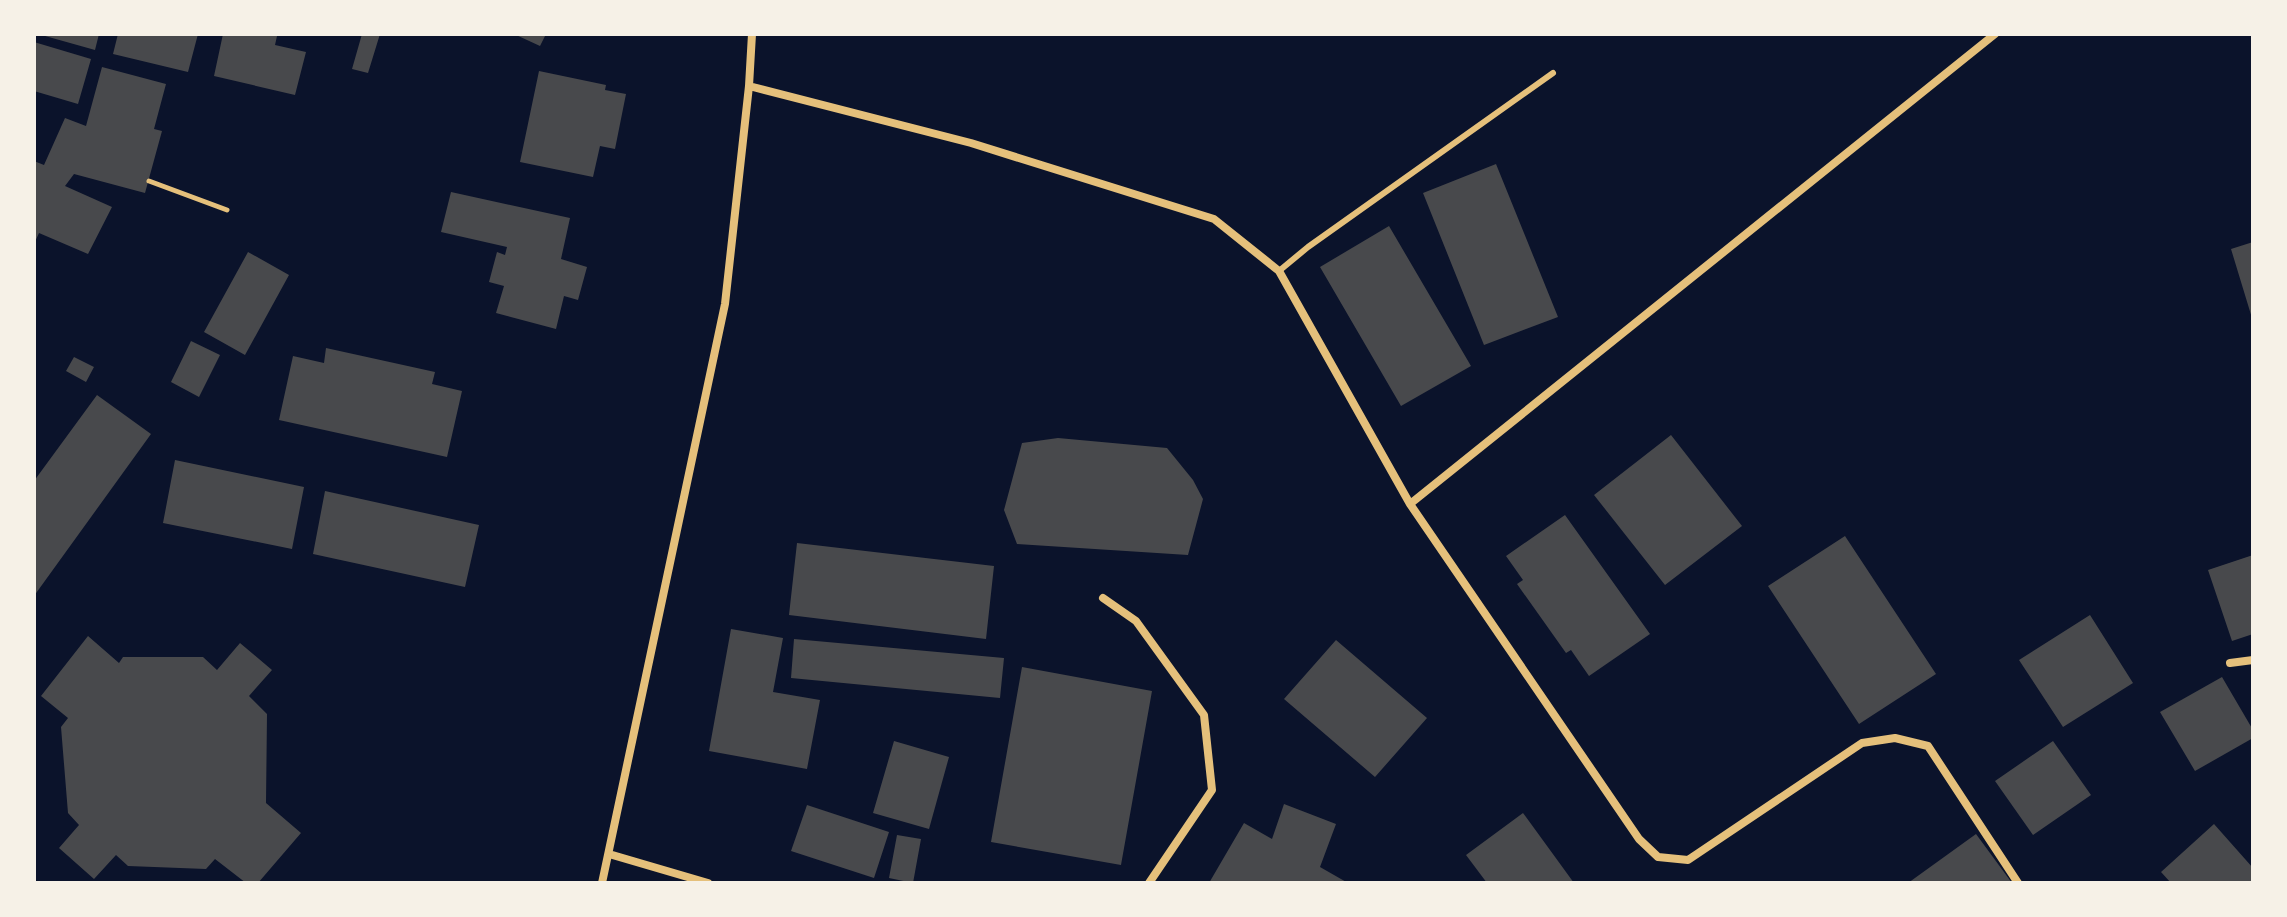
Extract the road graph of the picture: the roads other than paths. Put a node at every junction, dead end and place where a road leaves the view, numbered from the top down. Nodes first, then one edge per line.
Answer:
1 (752, 34) edge
2 (1995, 34) edge
3 (1553, 73) dead end
4 (749, 86) junction
5 (1279, 271) junction
6 (1410, 504) junction
7 (1103, 598) dead end
8 (2253, 660) edge
9 (2230, 663) dead end
10 (609, 854) junction
11 (602, 883) edge
12 (708, 883) edge
13 (1149, 883) edge
14 (2018, 883) edge

1 - 4 street
2 - 6 street
3 - 5 lane
4 - 5 street
4 - 10 street
5 - 6 street
6 - 14 street
7 - 13 street
8 - 9 street
10 - 11 street
10 - 12 street

